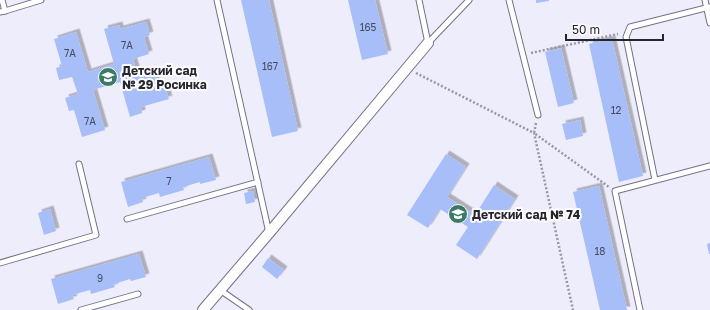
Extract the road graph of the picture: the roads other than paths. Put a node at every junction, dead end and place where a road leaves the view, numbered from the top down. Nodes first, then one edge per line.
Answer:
1 (2, 0) edge
2 (41, 0) edge
3 (217, 0) edge
4 (419, 0) edge
5 (469, 0) edge
6 (509, 0) edge
7 (705, 0) edge
8 (708, 8) edge
9 (3, 11) edge
10 (710, 23) edge
11 (428, 43) junction
12 (538, 115) dead end
13 (79, 164) dead end
14 (710, 166) edge
15 (655, 180) junction
16 (258, 182) junction
17 (127, 219) dead end
18 (269, 233) junction
19 (0, 263) edge
20 (220, 290) junction
21 (138, 294) dead end
22 (81, 310) edge
23 (203, 310) edge
24 (249, 310) edge
25 (640, 310) edge

1 - 9 lane
2 - 9 lane
3 - 16 lane
4 - 11 lane
5 - 11 lane
6 - 12 lane
7 - 8 lane
8 - 10 lane
8 - 15 lane
11 - 18 street
13 - 19 lane
14 - 15 lane
15 - 25 lane
16 - 17 lane
16 - 18 lane
18 - 20 street
20 - 23 street
20 - 24 lane
21 - 22 lane

